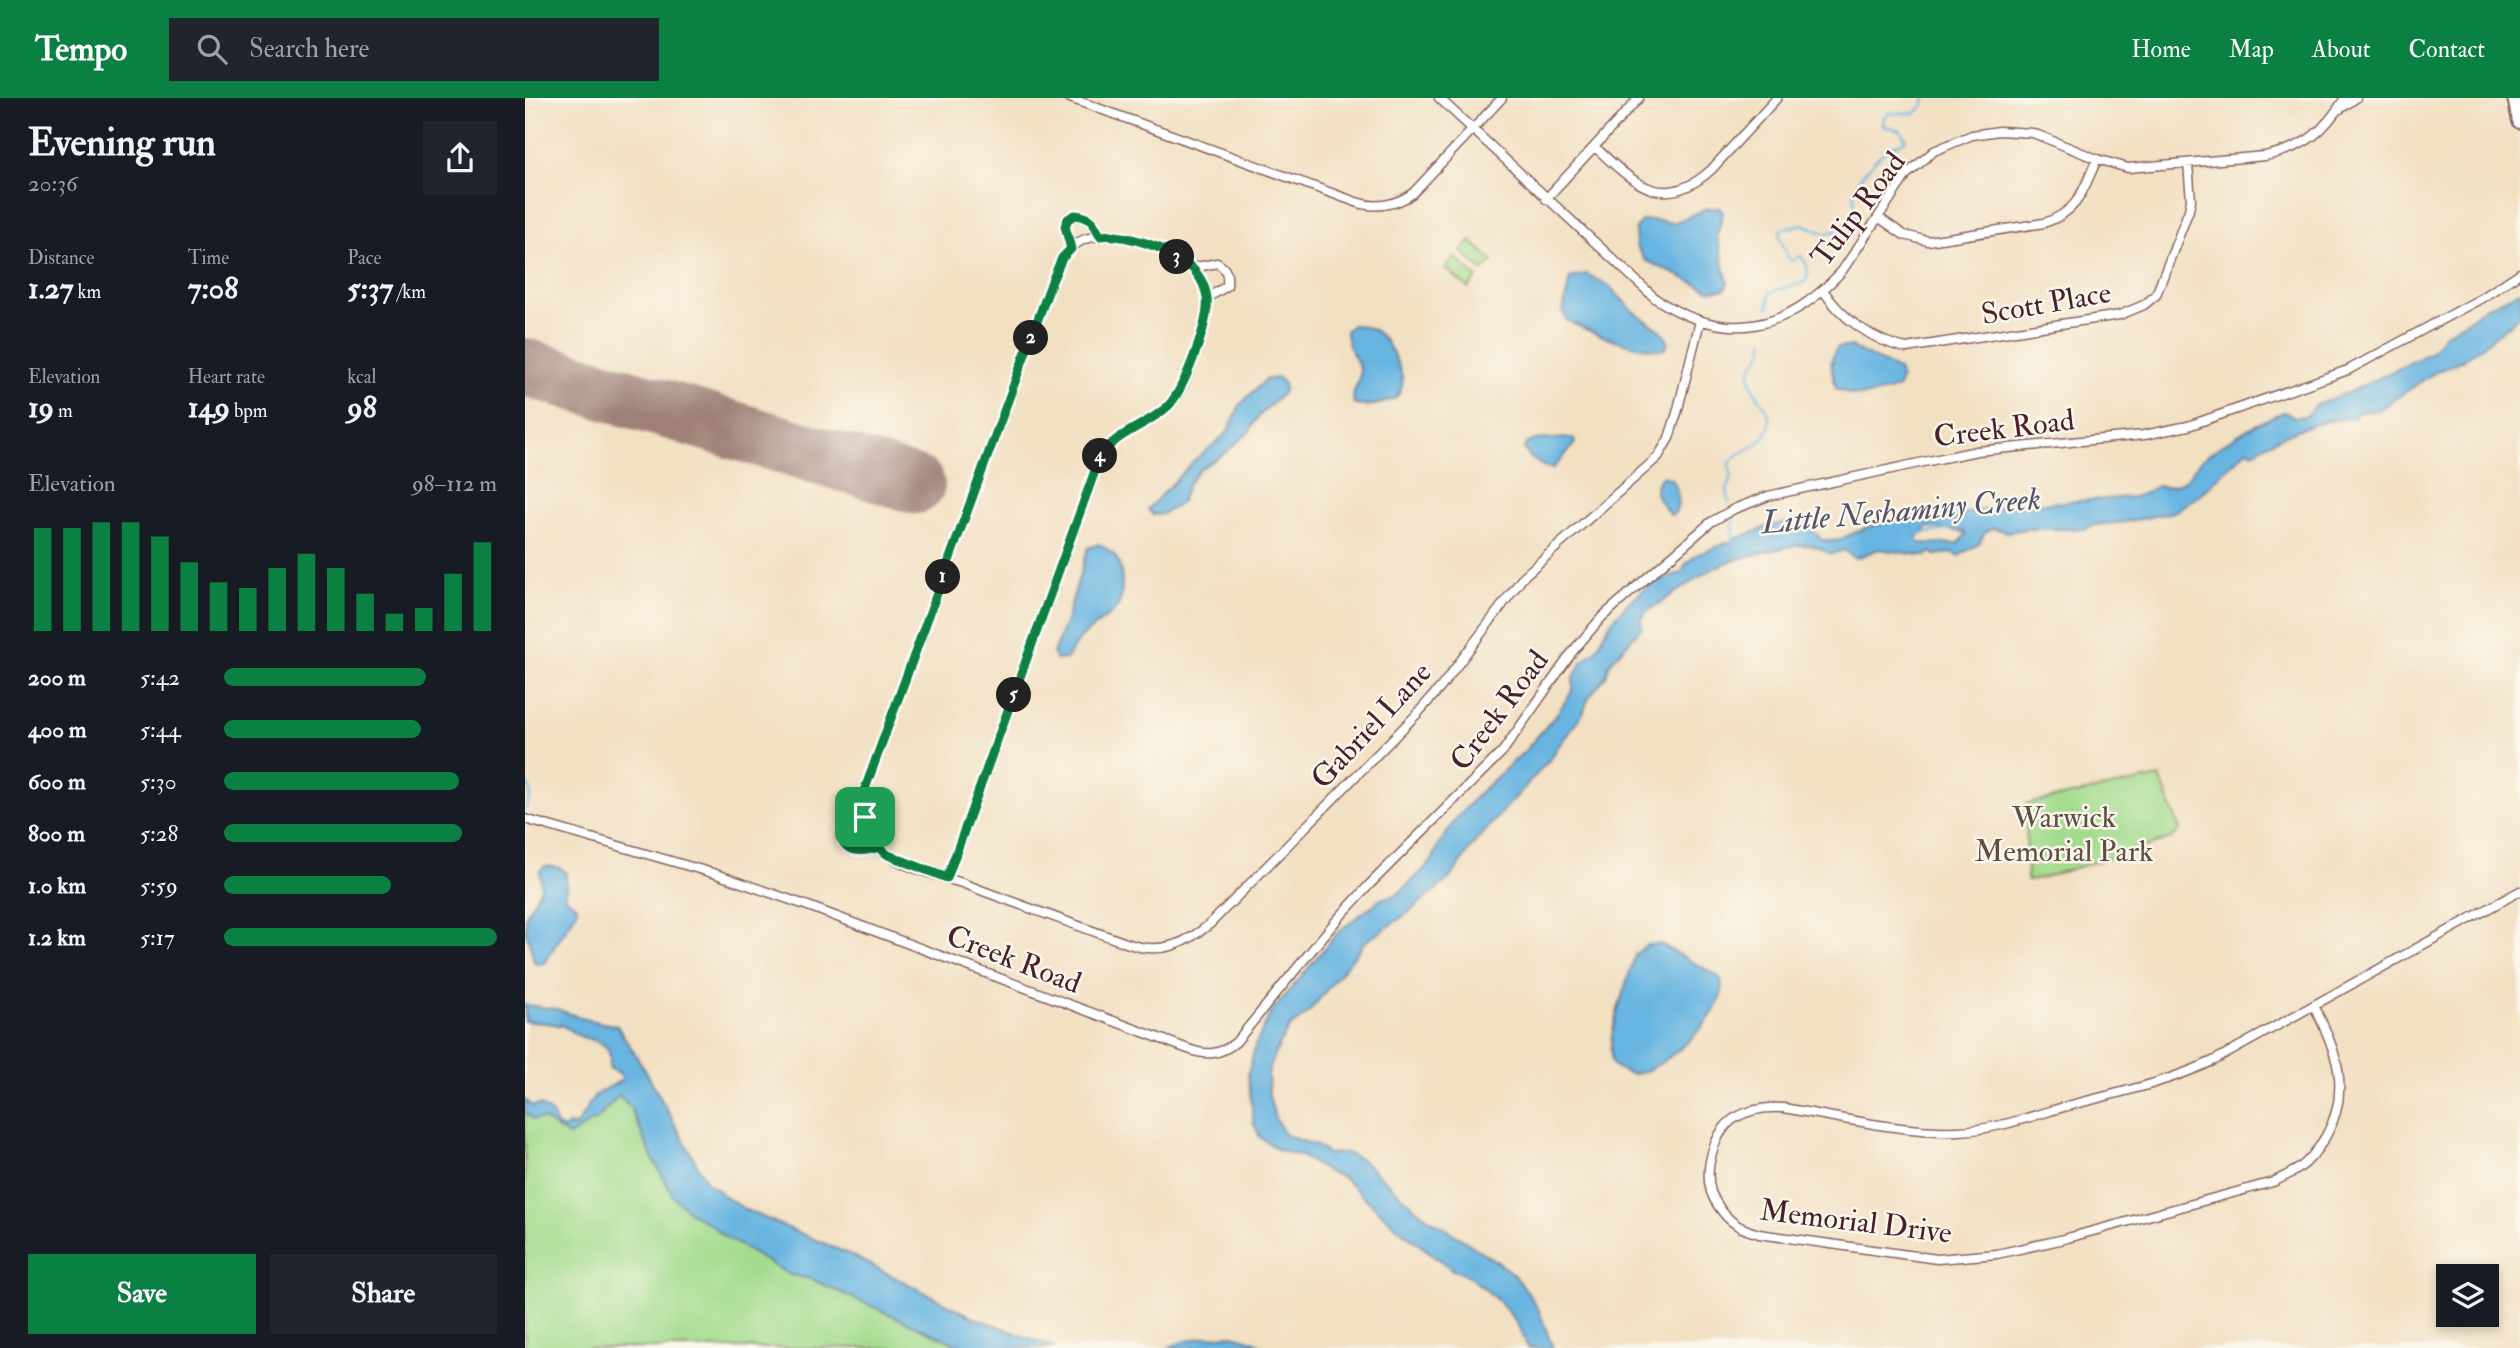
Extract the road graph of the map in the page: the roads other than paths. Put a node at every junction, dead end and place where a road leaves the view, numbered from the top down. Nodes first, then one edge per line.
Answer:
1 (1070, 98) edge
2 (1439, 98) edge
3 (1501, 98) edge
4 (1639, 98) edge
5 (1777, 98) edge
6 (2345, 98) edge
7 (2355, 98) edge
8 (2515, 98) edge
9 (2338, 110) junction
10 (2520, 121) edge
11 (1472, 130) junction
12 (1595, 146) junction
13 (2097, 159) junction
14 (2188, 164) junction
15 (1546, 199) junction
16 (1878, 217) junction
17 (1100, 236) junction
18 (1071, 249) junction
19 (1192, 268) junction
20 (2520, 273) edge
21 (1823, 290) junction
22 (1207, 298) junction
23 (1700, 321) junction
24 (865, 817) junction
25 (526, 819) edge
26 (878, 847) junction
27 (947, 878) junction
28 (2520, 891) edge
29 (2314, 1006) junction

1 - 11 street
2 - 11 street, Tulip Road
3 - 11 street
4 - 12 street
5 - 12 street
6 - 9 street, Tulip Road
7 - 9 street, Tulip Road
8 - 10 highway
9 - 14 street, Tulip Road
11 - 15 street, Tulip Road
12 - 15 street
13 - 14 street, Tulip Road
13 - 16 street, Tulip Road
13 - 16 street
14 - 21 street, Scott Place
15 - 23 street, Tulip Road
16 - 21 street, Tulip Road
17 - 18 street
17 - 18 street
17 - 19 street
18 - 24 street
19 - 22 street
19 - 22 street
20 - 25 street, Creek Road
21 - 23 street, Tulip Road
22 - 27 street
23 - 27 street, Gabriel Lane
24 - 26 street
24 - 26 street, Gabriel Lane
26 - 27 street, Gabriel Lane
28 - 29 street, Memorial Drive
29 - 29 street, Memorial Drive

